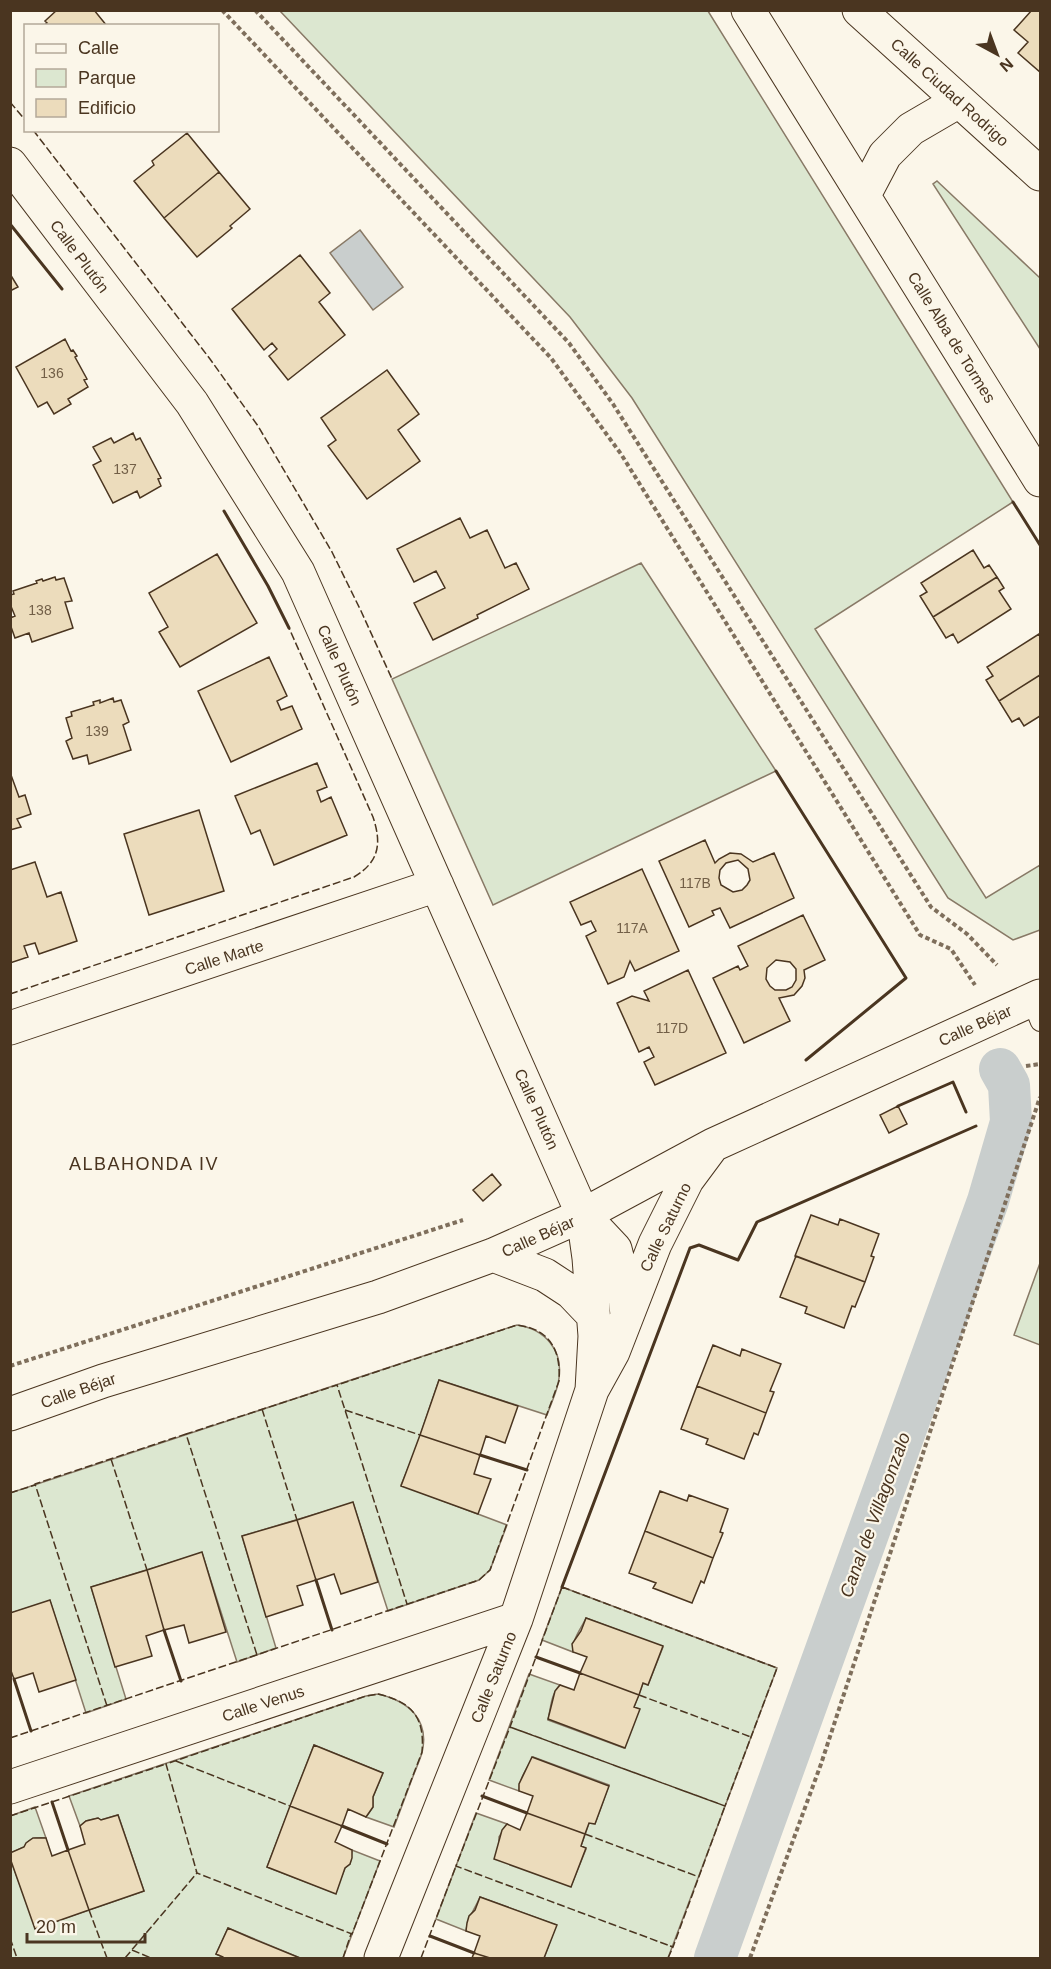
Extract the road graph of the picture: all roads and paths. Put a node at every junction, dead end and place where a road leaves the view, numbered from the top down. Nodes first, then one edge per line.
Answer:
1 (222, 10) edge
2 (255, 10) edge
3 (748, 10) edge
4 (859, 10) edge
5 (959, 101) junction
6 (10, 164) edge
7 (1041, 174) edge
8 (864, 195) junction
9 (1041, 480) edge
10 (437, 885) junction
11 (997, 965) dead end
12 (971, 976) dead end
13 (1037, 1006) edge
14 (10, 1028) edge
15 (1041, 1064) edge
16 (1026, 1066) dead end
17 (1041, 1097) edge
18 (712, 1145) junction
19 (583, 1215) junction
20 (463, 1220) dead end
21 (493, 1256) junction
22 (592, 1314) junction
23 (627, 1314) junction
24 (10, 1366) edge
25 (591, 1390) junction
26 (10, 1414) edge
27 (516, 1620) junction
28 (10, 1787) edge
29 (381, 1959) edge
30 (750, 1959) edge

1 - 12 path
2 - 11 path
3 - 8 street, Calle Alba de Tormes
4 - 5 street, Calle Ciudad Rodrigo
5 - 7 street, Calle Ciudad Rodrigo
5 - 8 street
6 - 10 street, Calle Plutón
8 - 9 street, Calle Alba de Tormes
10 - 14 street, Calle Marte
10 - 19 street, Calle Plutón
13 - 18 street, Calle Béjar
15 - 16 path
17 - 30 path
18 - 19 street, Calle Béjar
18 - 23 street, Calle Saturno
19 - 21 street, Calle Béjar
19 - 22 street, Calle Saturno
19 - 23 street, Calle Saturno
20 - 24 path
21 - 22 street
21 - 26 street, Calle Béjar
22 - 25 street, Calle Saturno
23 - 25 street, Calle Saturno
25 - 27 street, Calle Saturno
27 - 28 street, Calle Venus
27 - 29 street, Calle Saturno

